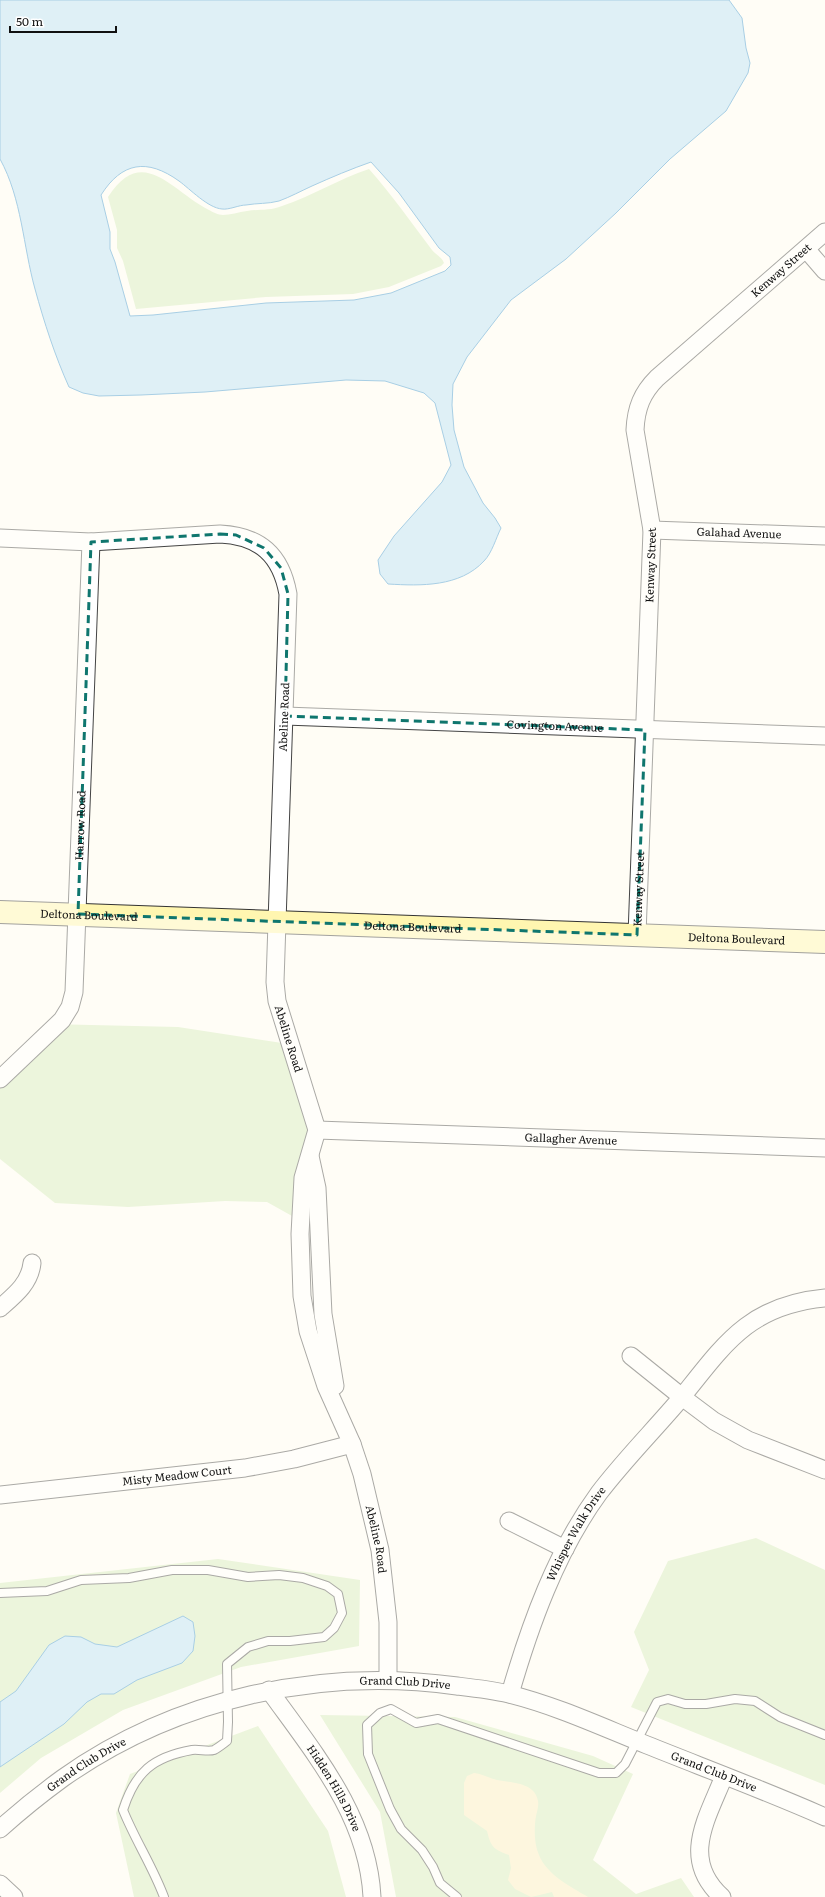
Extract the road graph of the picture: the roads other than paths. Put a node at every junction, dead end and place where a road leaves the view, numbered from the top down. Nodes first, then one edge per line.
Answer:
1 (825, 232) edge
2 (806, 249) junction
3 (825, 271) edge
4 (652, 530) junction
5 (825, 536) edge
6 (0, 538) edge
7 (91, 542) junction
8 (284, 716) junction
9 (645, 730) junction
10 (825, 736) edge
11 (0, 912) edge
12 (78, 914) junction
13 (277, 922) junction
14 (637, 935) junction
15 (825, 942) edge
16 (0, 1079) edge
17 (317, 1130) junction
18 (825, 1148) edge
19 (32, 1262) dead end
20 (825, 1298) edge
21 (0, 1308) edge
22 (631, 1356) dead end
23 (682, 1397) junction
24 (352, 1444) junction
25 (825, 1470) edge
26 (0, 1495) edge
27 (509, 1521) dead end
28 (565, 1550) junction
29 (0, 1593) edge
30 (388, 1679) junction
31 (269, 1690) junction
32 (510, 1694) junction
33 (226, 1701) junction
34 (825, 1735) edge
35 (637, 1741) junction
36 (724, 1776) junction
37 (825, 1817) edge
38 (0, 1829) edge
39 (0, 1884) edge
40 (14, 1897) edge
41 (164, 1897) edge
42 (372, 1897) edge
43 (457, 1897) edge
44 (722, 1897) edge

1 - 2 street, Kenway Street
2 - 3 street
2 - 4 street, Kenway Street
4 - 5 street, Galahad Avenue
4 - 9 street, Kenway Street
6 - 7 street, Abeline Road
7 - 8 street, Abeline Road
7 - 12 street, Harrow Road
8 - 9 street, Covington Avenue
8 - 13 street, Abeline Road
9 - 10 street, Covington Avenue
9 - 14 street, Kenway Street
11 - 12 main road, Deltona Boulevard
12 - 13 main road, Deltona Boulevard
12 - 16 street, Harrow Road
13 - 14 main road, Deltona Boulevard
13 - 17 street, Abeline Road
14 - 15 main road, Deltona Boulevard
17 - 18 street, Gallagher Avenue
17 - 24 street, Abeline Road
19 - 21 street
20 - 23 street, Whisper Walk Drive
22 - 23 street
23 - 25 street
23 - 28 street, Whisper Walk Drive
24 - 26 street, Misty Meadow Court
24 - 30 street, Abeline Road
27 - 28 street
28 - 32 street, Whisper Walk Drive
29 - 33 lane
30 - 31 street, Grand Club Drive
30 - 32 street, Grand Club Drive
31 - 33 street, Grand Club Drive
31 - 42 street, Hidden Hills Drive
32 - 35 street, Grand Club Drive
33 - 38 street, Grand Club Drive
33 - 41 lane
34 - 35 lane
35 - 36 street, Grand Club Drive
35 - 43 lane
36 - 37 street, Grand Club Drive
36 - 44 street
39 - 40 street

